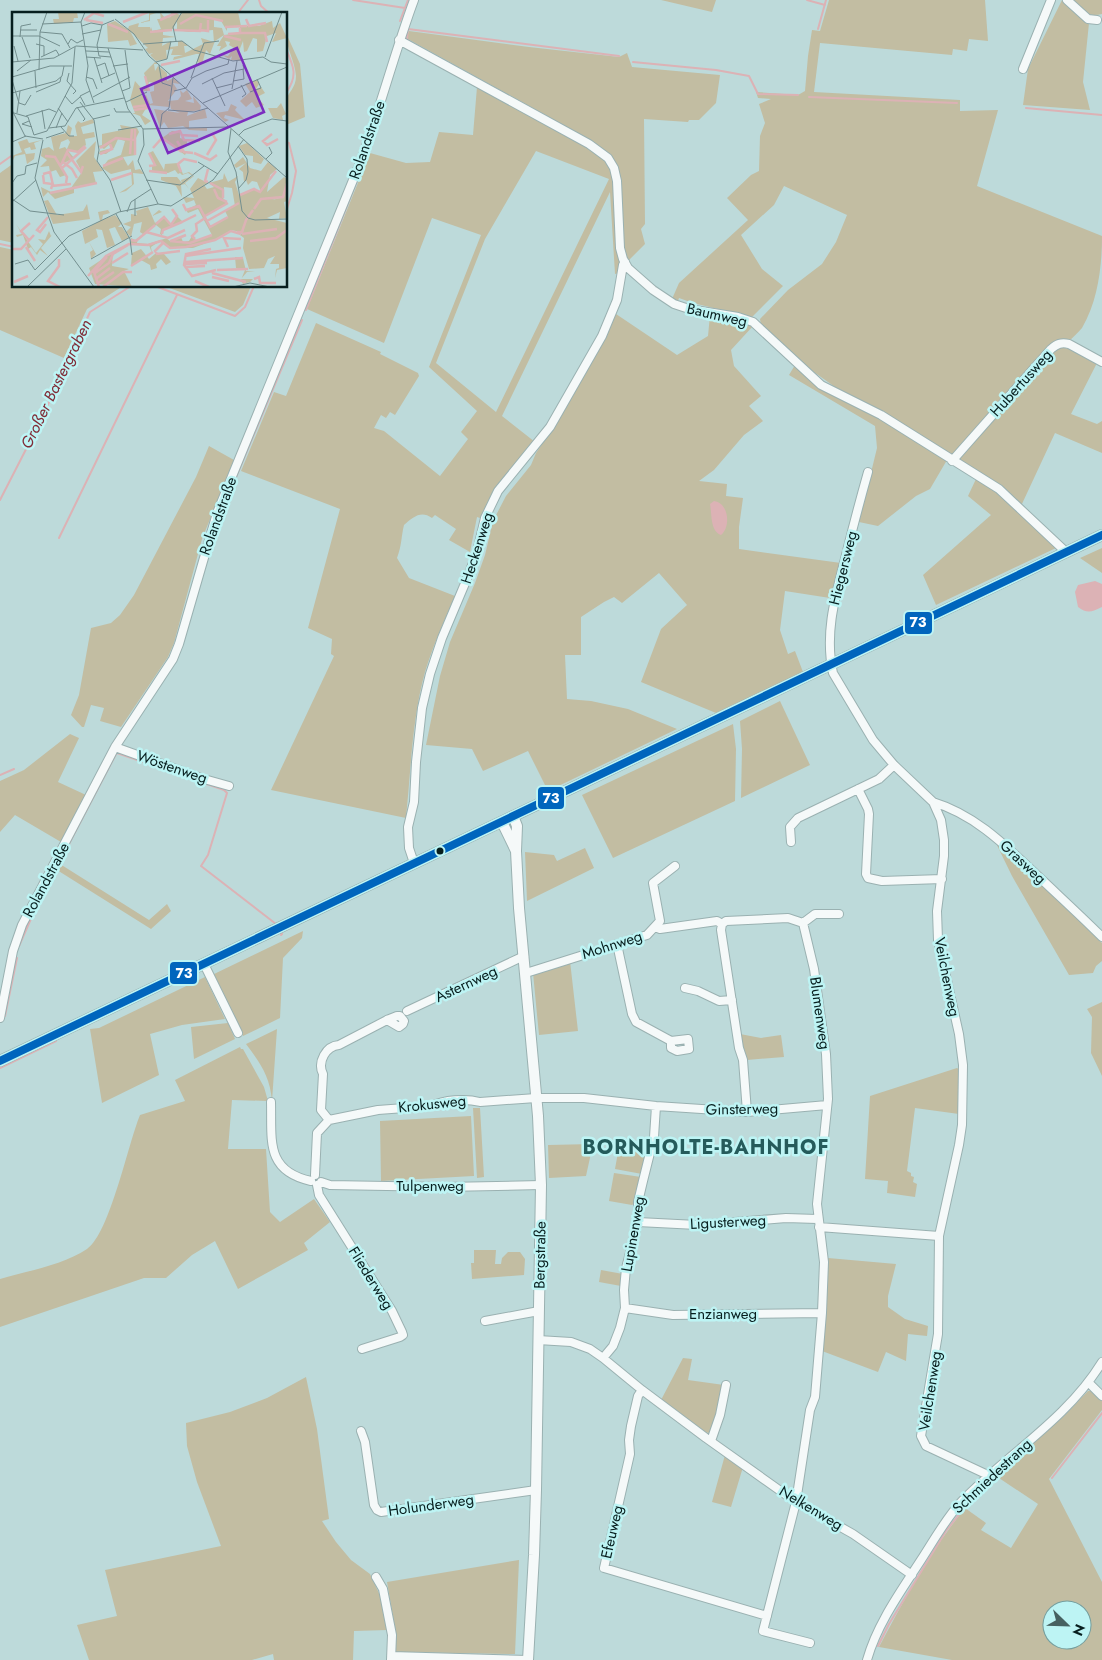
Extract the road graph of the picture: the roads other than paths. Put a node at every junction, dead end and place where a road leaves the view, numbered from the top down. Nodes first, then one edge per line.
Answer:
1 (414, 0) edge
2 (1051, 0) edge
3 (1067, 0) edge
4 (1097, 20) dead end
5 (399, 40) junction
6 (1023, 69) dead end
7 (625, 262) junction
8 (1102, 362) edge
9 (952, 461) junction
10 (868, 472) dead end
11 (1102, 535) edge
12 (1066, 552) junction
13 (831, 665) junction
14 (115, 747) junction
15 (894, 765) junction
16 (229, 786) dead end
17 (858, 789) junction
18 (933, 802) junction
19 (513, 816) junction
20 (502, 822) junction
21 (791, 842) dead end
22 (516, 852) junction
23 (414, 864) junction
24 (675, 866) dead end
25 (942, 879) junction
26 (839, 914) dead end
27 (802, 922) junction
28 (722, 924) junction
29 (655, 927) junction
30 (1102, 937) edge
31 (617, 944) junction
32 (524, 956) junction
33 (204, 964) junction
34 (526, 973) junction
35 (685, 988) dead end
36 (732, 1000) junction
37 (407, 1011) dead end
38 (0, 1018) edge
39 (387, 1020) dead end
40 (238, 1033) dead end
41 (671, 1041) dead end
42 (0, 1061) edge
43 (536, 1098) junction
44 (270, 1102) dead end
45 (656, 1106) junction
46 (828, 1106) junction
47 (747, 1112) junction
48 (329, 1120) junction
49 (316, 1181) junction
50 (541, 1185) junction
51 (638, 1222) junction
52 (818, 1223) junction
53 (939, 1236) junction
54 (625, 1308) junction
55 (539, 1311) junction
56 (822, 1313) junction
57 (485, 1321) dead end
58 (538, 1340) junction
59 (362, 1349) dead end
60 (603, 1358) junction
61 (1102, 1362) edge
62 (1089, 1383) junction
63 (726, 1385) dead end
64 (642, 1390) junction
65 (1102, 1396) edge
66 (361, 1431) dead end
67 (711, 1442) junction
68 (990, 1476) junction
69 (536, 1490) junction
70 (796, 1502) junction
71 (912, 1575) junction
72 (376, 1576) dead end
73 (766, 1616) junction
74 (810, 1643) dead end
75 (391, 1658) edge
76 (528, 1660) edge
77 (867, 1660) edge

1 - 5 street, Rolandstraße
2 - 6 street
3 - 4 street
5 - 7 street
5 - 14 street, Rolandstraße
7 - 9 street, Baumweg
7 - 23 street, Heckenweg
8 - 9 street, Hubertusweg
9 - 12 street, Baumweg
10 - 13 street, Hiegersweg
11 - 12 main road
12 - 13 main road
13 - 15 street, Veilchenweg
13 - 19 main road
14 - 16 street, Wöstenweg
14 - 38 street, Rolandstraße
15 - 17 street
15 - 18 street, Veilchenweg
17 - 21 street
17 - 25 street
18 - 25 street, Veilchenweg
18 - 30 street, Grasweg
19 - 20 main road
19 - 22 main road, Bergstraße
20 - 22 main road, Bergstraße
20 - 23 main road
22 - 32 main road, Bergstraße
23 - 33 main road
24 - 29 street, Mohnweg
25 - 53 street, Veilchenweg
26 - 27 street
27 - 28 street
27 - 46 street, Blumenweg
28 - 29 street
28 - 36 street
29 - 31 street, Mohnweg
31 - 34 street, Mohnweg
31 - 41 street
32 - 34 main road, Bergstraße
32 - 37 street, Asternweg
33 - 40 street
33 - 42 main road
34 - 43 main road, Bergstraße
35 - 36 street
36 - 47 street
39 - 48 street
43 - 45 street, Ginsterweg
43 - 48 street, Krokusweg
43 - 50 main road, Bergstraße
44 - 49 street, Tulpenweg
45 - 47 street, Ginsterweg
45 - 51 street, Lupinenweg
46 - 47 street, Ginsterweg
46 - 52 street
48 - 49 street
49 - 50 street, Tulpenweg
49 - 59 street, Fliederweg
50 - 55 main road, Bergstraße
51 - 52 street, Ligusterweg
51 - 54 street, Lupinenweg
52 - 53 street
52 - 56 street
53 - 68 street, Veilchenweg
54 - 56 street, Enzianweg
54 - 60 street, Lupinenweg
55 - 57 street
55 - 58 main road, Bergstraße
56 - 70 street
58 - 60 street, Nelkenweg
58 - 69 main road, Bergstraße
60 - 64 street, Nelkenweg
61 - 62 street, Schmiedestrang
62 - 65 street
62 - 68 street, Schmiedestrang
63 - 67 street
64 - 67 street, Nelkenweg
64 - 73 street, Efeuweg
66 - 69 street, Holunderweg
67 - 70 street, Nelkenweg
68 - 71 street, Schmiedestrang
69 - 76 main road, Bergstraße
70 - 71 street, Nelkenweg
70 - 73 street
71 - 77 street, Schmiedestrang
72 - 75 street
73 - 74 street
75 - 76 street

